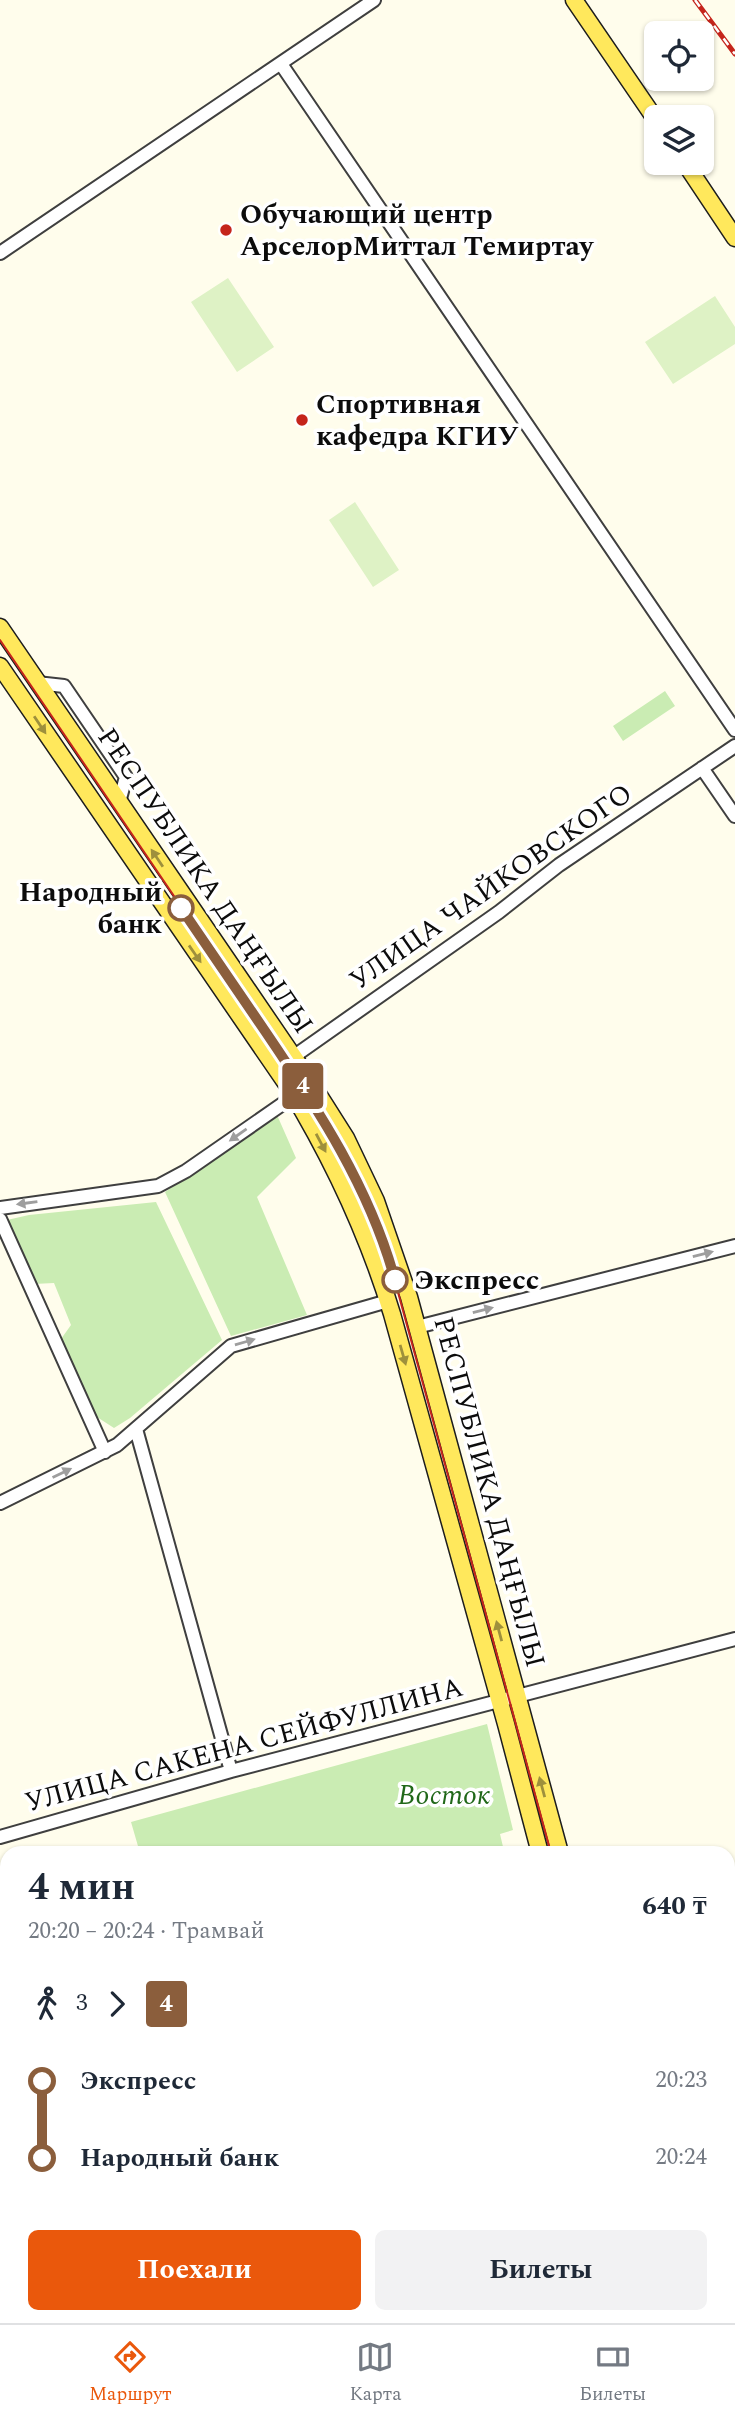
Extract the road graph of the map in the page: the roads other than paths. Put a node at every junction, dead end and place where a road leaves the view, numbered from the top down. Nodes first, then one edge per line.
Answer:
1 (374, 0) edge
2 (574, 0) edge
3 (281, 64) junction
4 (646, 105) edge
5 (693, 175) edge
6 (735, 237) edge
7 (0, 253) edge
8 (0, 628) edge
9 (0, 666) edge
10 (735, 730) edge
11 (735, 746) edge
12 (702, 768) junction
13 (735, 816) edge
14 (294, 1057) junction
15 (276, 1069) junction
16 (294, 1096) junction
17 (0, 1208) edge
18 (0, 1219) edge
19 (735, 1246) edge
20 (388, 1301) junction
21 (417, 1327) junction
22 (136, 1429) junction
23 (105, 1452) junction
24 (0, 1503) edge
25 (735, 1639) edge
26 (518, 1697) junction
27 (500, 1701) junction
28 (231, 1771) junction
29 (0, 1837) edge
30 (538, 1846) edge
31 (558, 1846) edge

1 - 3 street
2 - 4 main road
3 - 7 street
3 - 10 street
5 - 6 main road
14 -> 8 main road, РЕСПУБЛИКА ДАҢҒЫЛЫ
9 -> 15 main road, РЕСПУБЛИКА ДАҢҒЫЛЫ
11 - 12 street, УЛИЦА ЧАЙКОВСКОГО
12 - 13 street
12 - 14 street, УЛИЦА ЧАЙКОВСКОГО
14 - 15 street, УЛИЦА ЧАЙКОВСКОГО
14 - 21 main road, РЕСПУБЛИКА ДАҢҒЫЛЫ
15 - 16 main road, РЕСПУБЛИКА ДАҢҒЫЛЫ
16 -> 17 street
16 -> 20 main road, РЕСПУБЛИКА ДАҢҒЫЛЫ
18 - 23 street
21 -> 19 street
22 -> 20 street
20 -> 27 main road, РЕСПУБЛИКА ДАҢҒЫЛЫ
26 -> 21 main road, РЕСПУБЛИКА ДАҢҒЫЛЫ
22 - 23 street
22 - 28 street
24 -> 23 street
25 - 26 street
26 - 27 street, УЛИЦА САКЕНА СЕЙФУЛЛИНА
31 -> 26 main road, РЕСПУБЛИКА ДАҢҒЫЛЫ
27 - 28 street, УЛИЦА САКЕНА СЕЙФУЛЛИНА
27 - 30 main road, РЕСПУБЛИКА ДАҢҒЫЛЫ
28 - 29 street, УЛИЦА САКЕНА СЕЙФУЛЛИНА

